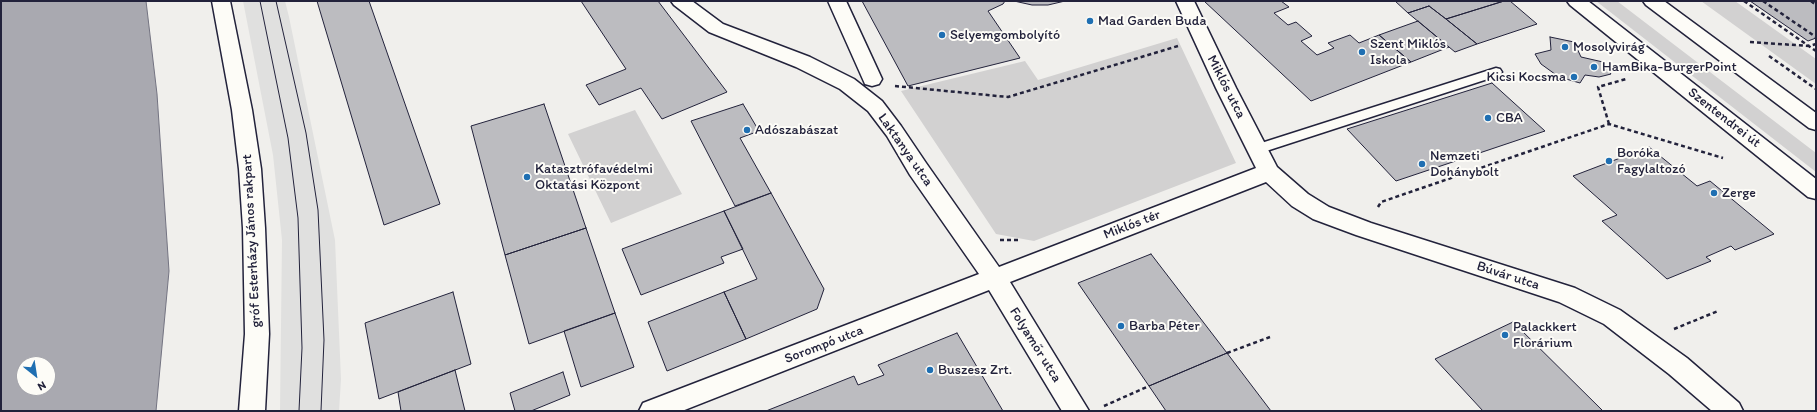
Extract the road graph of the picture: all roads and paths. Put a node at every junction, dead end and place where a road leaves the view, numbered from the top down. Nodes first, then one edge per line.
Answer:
1 (221, 1) edge
2 (680, 1) edge
3 (837, 1) edge
4 (1186, 1) edge
5 (1576, 1) edge
6 (1652, 1) edge
7 (1744, 1) edge
8 (1763, 1) edge
9 (1811, 1) edge
10 (1816, 5) edge
11 (1816, 38) edge
12 (1202, 39) junction
13 (1750, 42) dead end
14 (1816, 44) edge
15 (1809, 46) junction
16 (1816, 51) edge
17 (1496, 72) dead end
18 (872, 79) joint
19 (1626, 79) dead end
20 (1816, 123) edge
21 (1609, 124) junction
22 (1257, 149) junction
23 (1723, 158) dead end
24 (1269, 172) junction
25 (1816, 190) edge
26 (1364, 229) junction
27 (995, 279) junction
28 (1718, 312) dead end
29 (1270, 337) dead end
30 (1644, 341) junction
31 (1227, 353) dead end
32 (1149, 386) dead end
33 (1099, 408) dead end
34 (252, 411) edge
35 (652, 411) edge
36 (1076, 411) edge
37 (1730, 411) edge

1 - 34 street, gróf Esterházy János rakpart
2 - 27 street, Laktanya utca
3 - 18 street
4 - 12 street, Miklós utca
5 - 25 street, Szentendrei út
6 - 20 street
7 - 15 path
8 - 11 path
9 - 10 path
12 - 18 path
12 - 22 street, Miklós utca
13 - 15 path
14 - 15 path
15 - 16 path
17 - 22 lane
19 - 21 path
21 - 23 path
21 - 26 path
22 - 24 street, Miklós utca
24 - 26 street, Búvár utca
24 - 27 street, Miklós tér
26 - 30 street, Búvár utca
27 - 35 street, Sorompó utca
27 - 36 street, Folyamőr utca
28 - 30 path
29 - 31 path
30 - 37 street, Búvár utca
32 - 33 path

